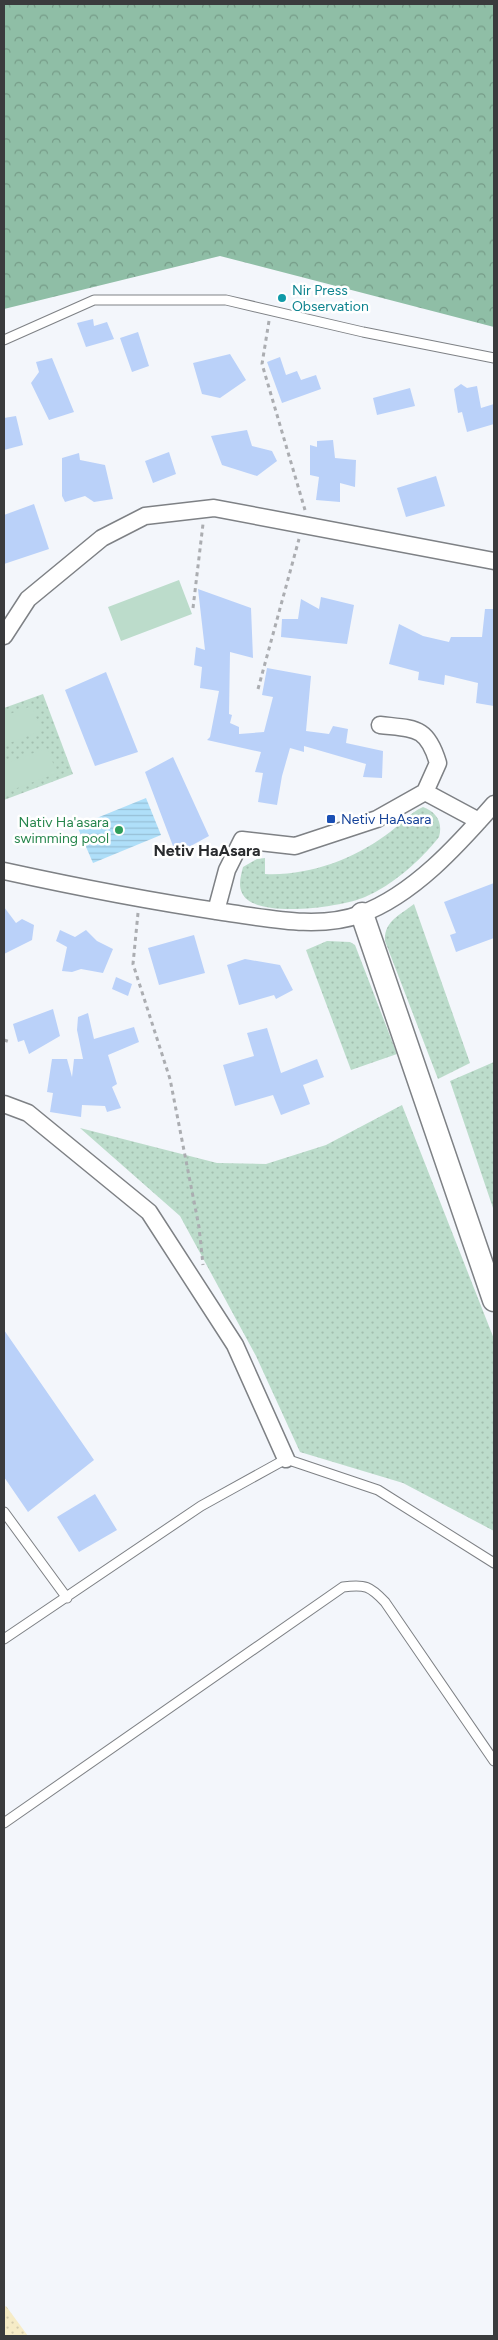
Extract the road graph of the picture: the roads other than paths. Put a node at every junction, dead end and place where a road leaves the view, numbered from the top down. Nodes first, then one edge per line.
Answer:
1 (4, 340) edge
2 (494, 358) edge
3 (494, 561) edge
4 (4, 636) edge
5 (380, 725) dead end
6 (425, 792) junction
7 (494, 804) edge
8 (479, 821) junction
9 (4, 871) edge
10 (216, 911) junction
11 (362, 914) junction
12 (4, 1104) edge
13 (494, 1300) edge
14 (286, 1459) junction
15 (4, 1512) edge
16 (494, 1563) edge
17 (67, 1598) junction
18 (4, 1640) edge
19 (494, 1761) edge
20 (4, 1823) edge

1 - 2 lane
3 - 4 street
5 - 6 street
6 - 8 street
6 - 10 street
7 - 8 street
8 - 11 street
9 - 10 street
10 - 11 street
11 - 13 street
12 - 14 street
14 - 16 lane
14 - 17 lane
15 - 17 lane
17 - 18 lane
19 - 20 lane

